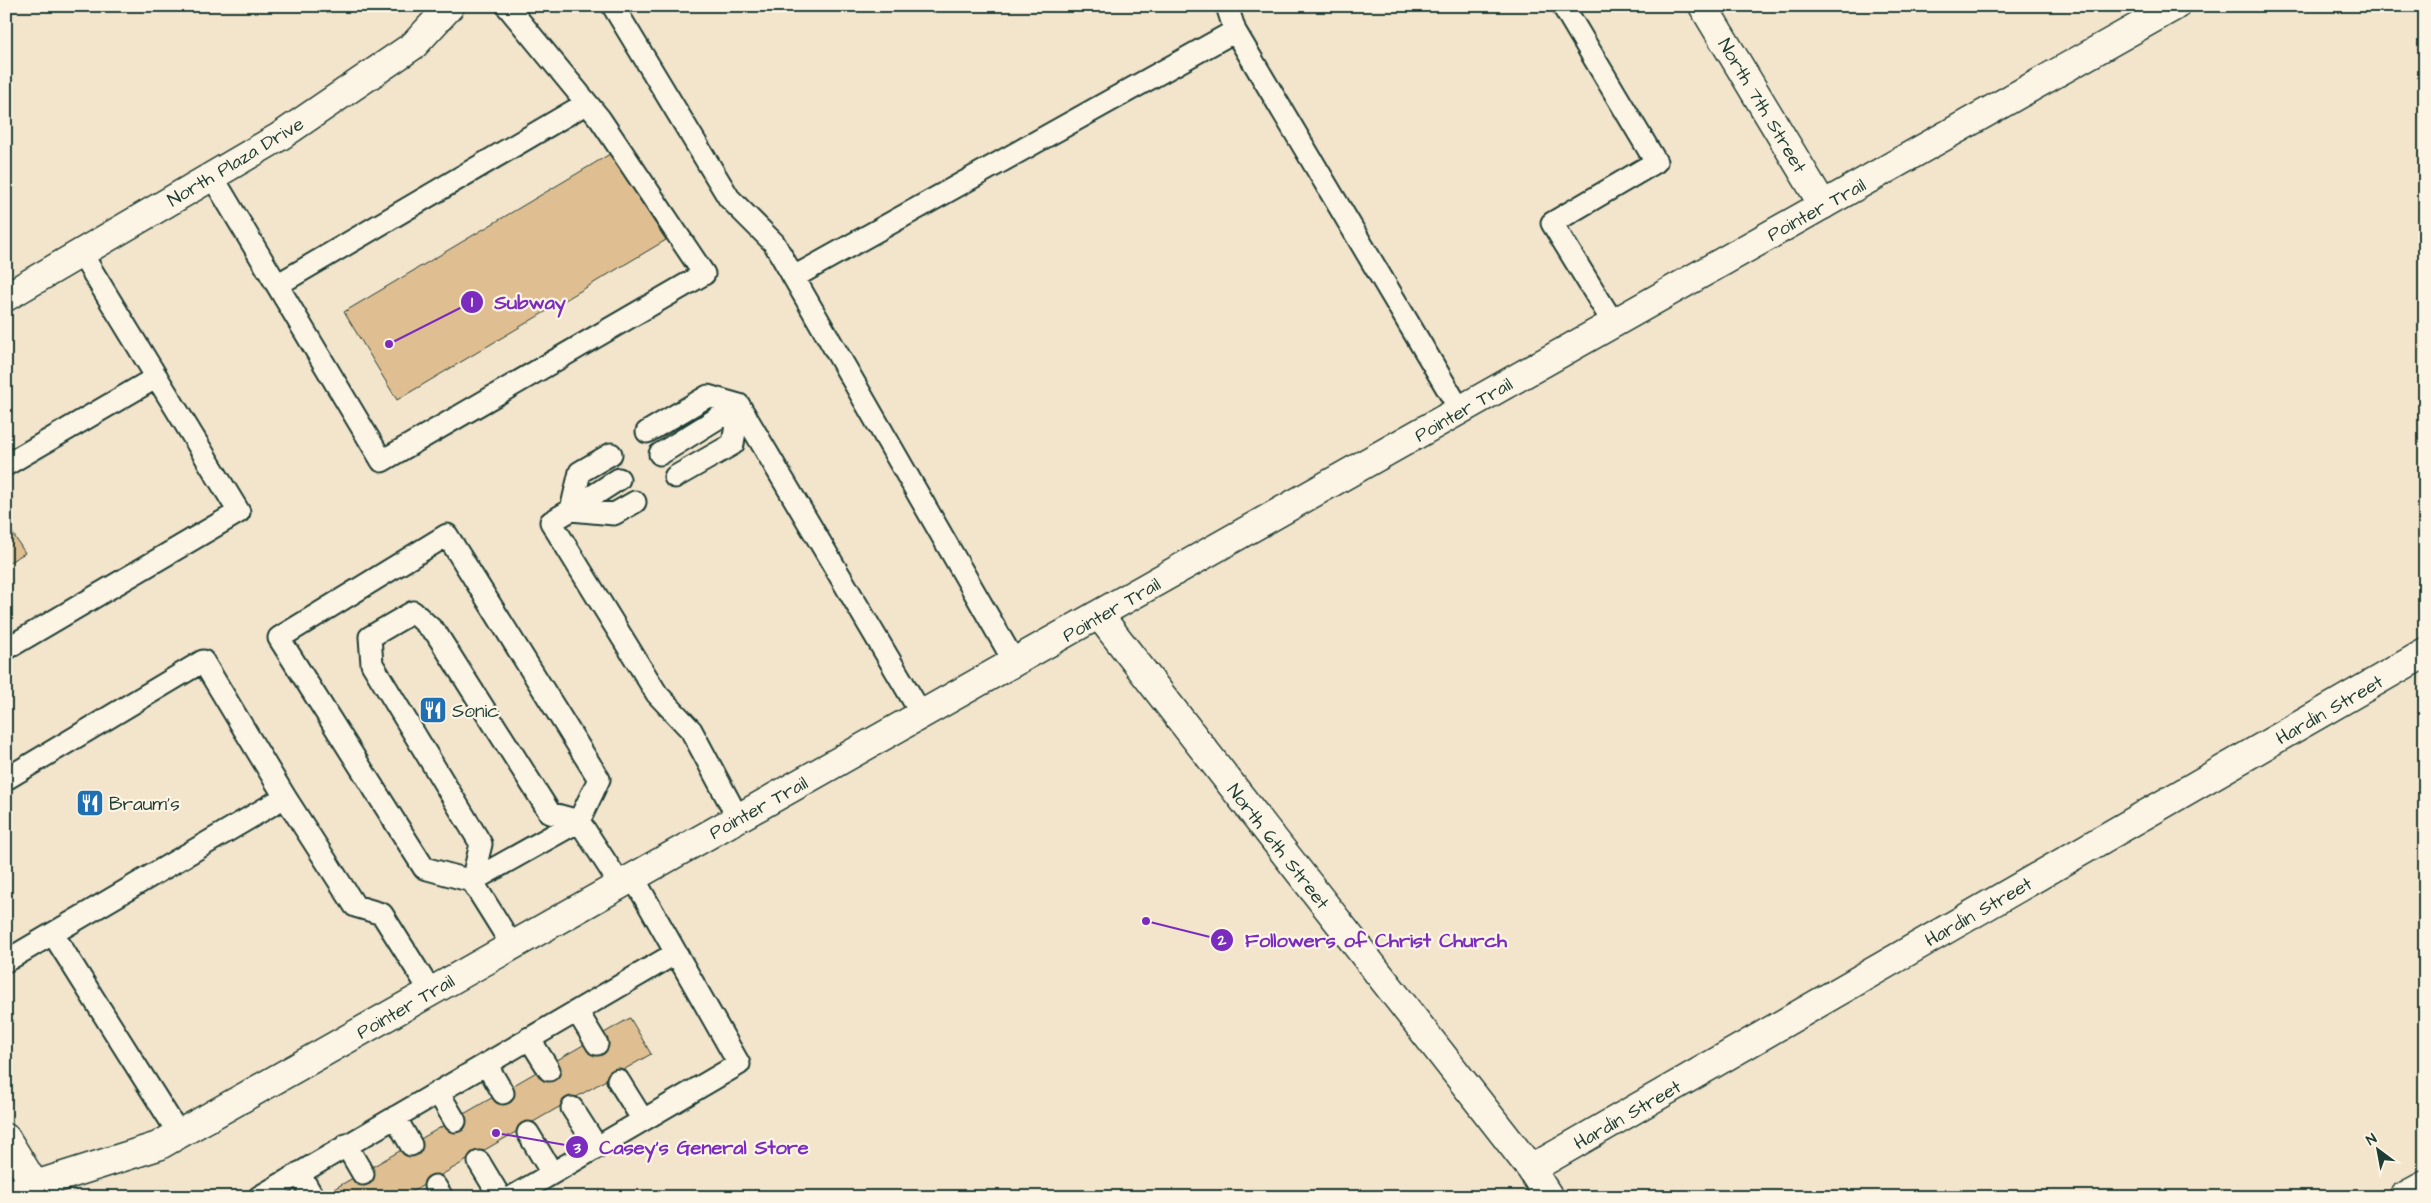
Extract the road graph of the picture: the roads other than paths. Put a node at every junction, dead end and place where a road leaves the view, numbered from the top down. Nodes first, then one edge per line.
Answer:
1 (450, 6) edge
2 (507, 6) edge
3 (613, 6) edge
4 (1227, 6) edge
5 (1563, 6) edge
6 (1703, 6) edge
7 (2175, 6) edge
8 (1235, 31) junction
9 (587, 103) junction
10 (212, 176) junction
11 (1823, 205) junction
12 (81, 253) junction
13 (794, 277) junction
14 (277, 285) junction
15 (6, 297) edge
16 (1614, 324) junction
17 (157, 377) junction
18 (739, 405) junction
19 (1460, 410) junction
20 (648, 432) dead end
21 (611, 454) dead end
22 (660, 454) dead end
23 (6, 466) edge
24 (675, 477) dead end
25 (619, 479) dead end
26 (634, 502) dead end
27 (570, 510) junction
28 (1099, 615) junction
29 (6, 649) edge
30 (2425, 653) edge
31 (1015, 663) junction
32 (922, 715) junction
33 (6, 779) edge
34 (285, 796) junction
35 (738, 818) junction
36 (579, 820) junction
37 (472, 881) junction
38 (627, 881) junction
39 (53, 934) junction
40 (512, 946) junction
41 (676, 953) junction
42 (6, 960) edge
43 (430, 992) junction
44 (577, 1011) junction
45 (529, 1038) junction
46 (597, 1044) dead end
47 (486, 1064) junction
48 (549, 1070) dead end
49 (618, 1080) dead end
50 (438, 1092) junction
51 (503, 1093) dead end
52 (572, 1108) dead end
53 (395, 1118) junction
54 (642, 1120) junction
55 (455, 1121) dead end
56 (528, 1133) dead end
57 (179, 1134) junction
58 (6, 1138) edge
59 (411, 1145) dead end
60 (346, 1146) junction
61 (597, 1147) junction
62 (479, 1162) dead end
63 (1531, 1169) junction
64 (299, 1173) junction
65 (552, 1173) junction
66 (364, 1174) dead end
67 (2425, 1185) edge
68 (38, 1191) edge
69 (6, 1196) edge
70 (259, 1197) edge
71 (313, 1197) edge
72 (500, 1197) edge
73 (512, 1197) edge
74 (1549, 1197) edge
75 (2403, 1197) edge

1 - 10 street, North Plaza Drive
2 - 9 lane
3 - 13 lane
4 - 8 lane
5 - 16 lane
6 - 11 street, North 7th Street
7 - 11 street, Pointer Trail
8 - 13 lane
8 - 19 lane
9 - 14 lane
9 - 14 lane
10 - 12 street, North Plaza Drive
10 - 14 lane
11 - 16 street, Pointer Trail
12 - 15 street, North Plaza Drive
12 - 17 lane
13 - 31 lane
16 - 19 street, Pointer Trail
17 - 23 lane
17 - 29 lane
18 - 20 lane
18 - 22 lane
18 - 24 lane
18 - 32 lane
19 - 28 street, Pointer Trail
21 - 27 lane
25 - 27 lane
26 - 27 lane
27 - 35 lane
28 - 31 street, Pointer Trail
28 - 63 street, North 6th Street
30 - 63 street, Hardin Street
31 - 32 street, Pointer Trail
32 - 35 street, Pointer Trail
33 - 34 lane
34 - 39 lane
34 - 43 lane
35 - 38 street, Pointer Trail
36 - 37 lane
36 - 37 lane
36 - 37 lane
36 - 38 lane
37 - 40 lane
38 - 40 street, Pointer Trail
38 - 41 lane
39 - 42 lane
39 - 57 lane
40 - 43 street, Pointer Trail
41 - 44 lane
41 - 54 lane
43 - 57 street, Pointer Trail
44 - 45 lane
44 - 46 lane
45 - 47 lane
45 - 48 lane
47 - 50 lane
47 - 51 lane
49 - 54 lane
50 - 53 lane
50 - 55 lane
52 - 61 lane
53 - 59 lane
53 - 60 lane
54 - 61 lane
56 - 65 lane
57 - 68 street, Pointer Trail
58 - 68 street
60 - 64 lane
60 - 66 lane
61 - 65 lane
62 - 72 lane
63 - 74 street, North 6th Street
64 - 70 lane
64 - 71 lane
65 - 73 lane
67 - 75 street
68 - 69 street, Pointer Trail

